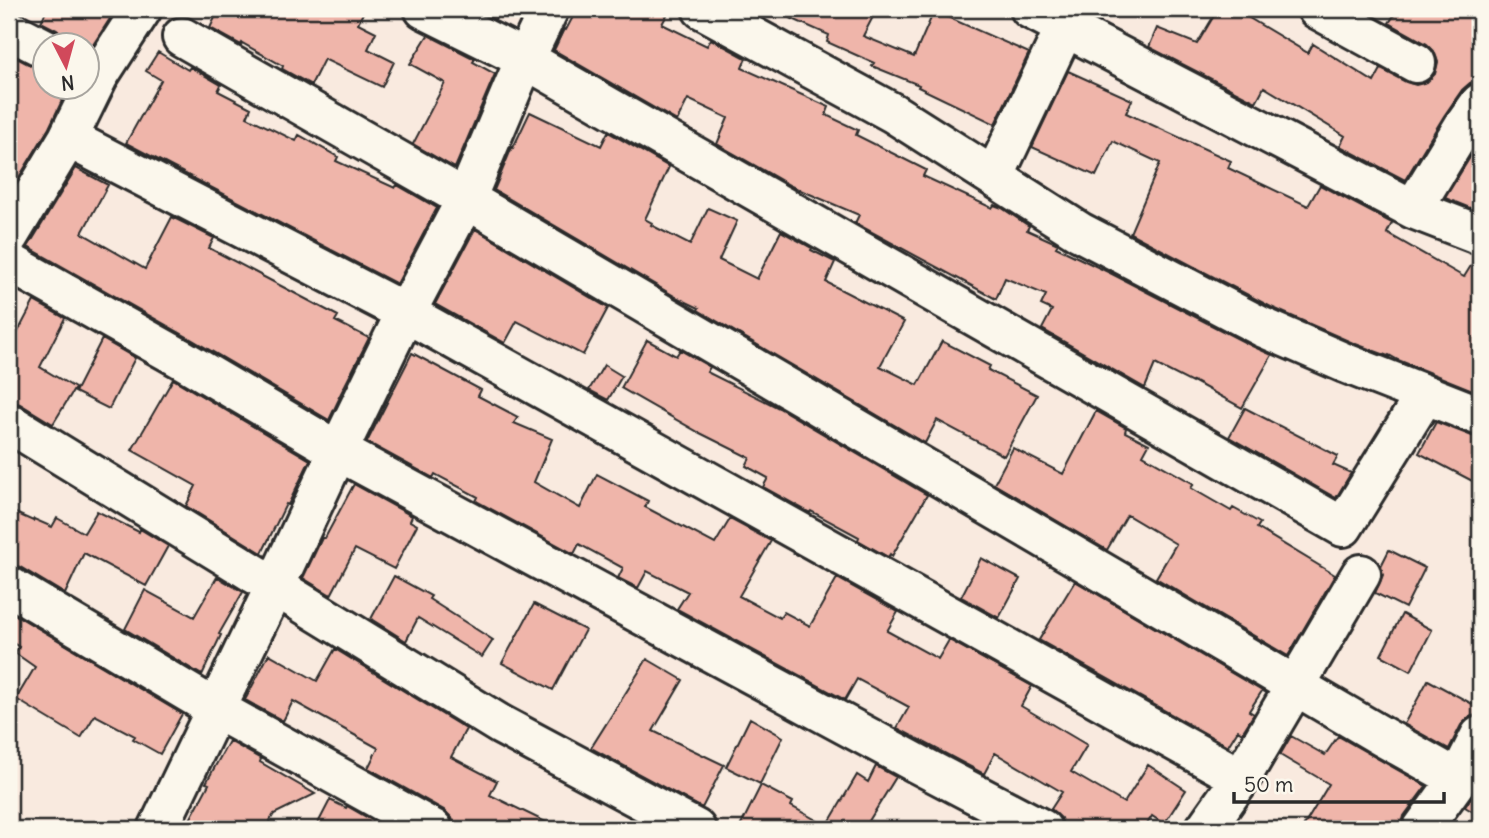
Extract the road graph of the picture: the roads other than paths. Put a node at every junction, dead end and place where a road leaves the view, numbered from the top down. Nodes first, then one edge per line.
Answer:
1 (142, 9) edge
2 (424, 9) edge
3 (549, 9) edge
4 (702, 9) edge
5 (1030, 9) edge
6 (1317, 9) edge
7 (1068, 18) edge
8 (9, 30) edge
9 (182, 37) dead end
10 (32, 42) edge
11 (525, 59) junction
12 (102, 62) edge
13 (1416, 63) dead end
14 (82, 102) edge
15 (1475, 122) edge
16 (68, 138) junction
17 (994, 177) junction
18 (19, 194) edge
19 (466, 199) junction
20 (1413, 209) junction
21 (1480, 235) edge
22 (9, 236) edge
23 (9, 262) edge
24 (406, 313) junction
25 (1425, 395) junction
26 (1480, 416) edge
27 (9, 423) edge
28 (338, 451) junction
29 (1361, 575) dead end
30 (9, 586) edge
31 (275, 586) junction
32 (1295, 685) junction
33 (216, 709) junction
34 (1480, 736) edge
35 (1241, 778) junction
36 (1458, 779) junction
37 (158, 829) edge
38 (433, 829) edge
39 (696, 829) edge
40 (1042, 829) edge
41 (1205, 829) edge
42 (1422, 829) edge

1 - 12 street
2 - 11 street
3 - 11 street
4 - 17 street
5 - 7 street
6 - 13 street
7 - 17 street
7 - 20 street
8 - 10 street
9 - 19 street
11 - 19 street
11 - 25 street
14 - 16 street
15 - 20 street
16 - 18 street
16 - 24 street
17 - 25 street
18 - 22 street
19 - 24 street
19 - 32 street
20 - 21 street
23 - 28 street
24 - 28 street
24 - 35 street
25 - 26 street
27 - 31 street
28 - 31 street
28 - 40 street
29 - 32 street
30 - 33 street
31 - 33 street
31 - 39 street
32 - 35 street
32 - 36 street
33 - 37 street
33 - 38 street
34 - 36 street
35 - 41 street
36 - 42 street

